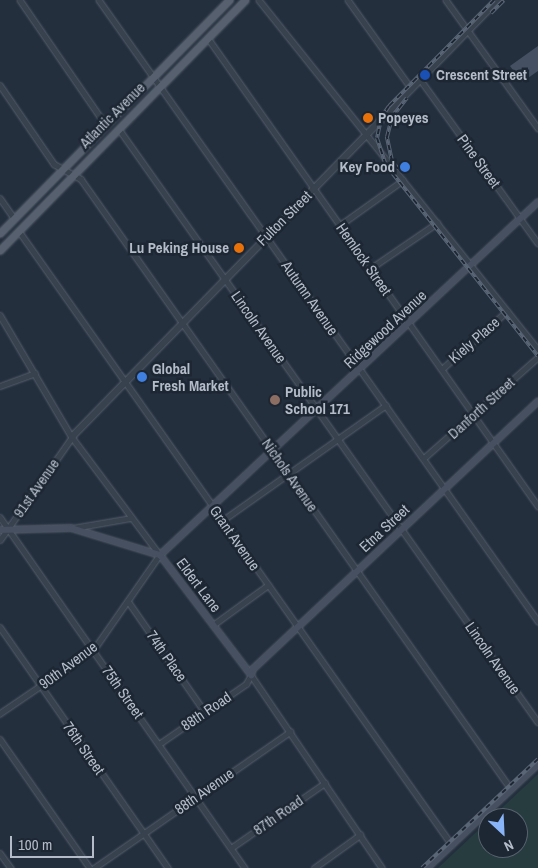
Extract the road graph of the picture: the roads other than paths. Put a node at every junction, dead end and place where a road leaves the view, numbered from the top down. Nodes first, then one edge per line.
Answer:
1 (20, 0) edge
2 (229, 0) edge
3 (245, 0) edge
4 (259, 0) edge
5 (348, 0) edge
6 (446, 0) edge
7 (498, 0) edge
8 (101, 1) edge
9 (468, 30) junction
10 (208, 38) junction
11 (152, 77) junction
12 (420, 79) junction
13 (0, 84) edge
14 (160, 86) junction
15 (411, 88) junction
16 (106, 125) junction
17 (538, 128) edge
18 (119, 129) junction
19 (366, 133) junction
20 (62, 168) junction
21 (72, 174) junction
22 (403, 180) junction
23 (314, 187) junction
24 (0, 198) edge
25 (538, 202) edge
26 (14, 218) junction
27 (520, 218) junction
28 (437, 223) junction
29 (340, 225) junction
30 (19, 231) junction
31 (0, 233) edge
32 (266, 235) junction
33 (538, 243) edge
34 (0, 250) edge
35 (471, 265) junction
36 (371, 268) junction
37 (224, 278) junction
38 (507, 311) junction
39 (0, 315) edge
40 (182, 322) junction
41 (409, 323) junction
42 (538, 350) edge
43 (538, 357) edge
44 (360, 369) junction
45 (442, 369) junction
46 (35, 372) junction
47 (124, 380) junction
48 (0, 386) edge
49 (538, 401) edge
50 (386, 405) junction
51 (317, 409) junction
52 (473, 414) junction
53 (72, 437) junction
54 (338, 439) junction
55 (494, 443) junction
56 (272, 451) junction
57 (424, 458) junction
58 (289, 474) junction
59 (445, 489) junction
60 (538, 506) edge
61 (213, 507) junction
62 (0, 517) edge
63 (131, 518) junction
64 (222, 520) junction
65 (72, 528) junction
66 (8, 529) junction
67 (402, 529) junction
68 (0, 530) edge
69 (0, 540) edge
70 (160, 555) junction
71 (357, 571) junction
72 (268, 585) junction
73 (128, 601) junction
74 (538, 621) edge
75 (213, 625) junction
76 (0, 627) edge
77 (297, 627) junction
78 (94, 650) junction
79 (251, 676) junction
80 (41, 686) junction
81 (205, 712) junction
82 (0, 714) edge
83 (538, 722) edge
84 (290, 732) junction
85 (0, 739) edge
86 (159, 744) junction
87 (538, 764) edge
88 (325, 783) junction
89 (512, 789) junction
90 (196, 797) junction
91 (144, 834) junction
92 (360, 836) junction
93 (452, 845) junction
94 (231, 848) junction
95 (0, 853) edge
96 (9, 866) edge
97 (1, 868) edge
98 (90, 868) edge
99 (94, 868) edge
100 (168, 868) edge
101 (246, 868) edge
102 (314, 868) edge
103 (382, 868) edge
104 (427, 868) edge

1 - 16 street
2 - 11 main road, Atlantic Avenue
3 - 10 main road, Atlantic Avenue
4 - 19 street
5 - 15 street
6 - 9 street
7 - 9 street, Fulton Street
8 - 11 street, Autumn Avenue
9 - 12 street, Fulton Street
9 - 17 street
10 - 14 main road, Atlantic Avenue
10 - 23 street, Hemlock Street
11 - 14 street, Autumn Avenue
11 - 16 main road, Atlantic Avenue
12 - 15 street, Fulton Street
12 - 27 street, Pine Street
13 - 20 street, Nichols Avenue
14 - 18 main road, Atlantic Avenue
14 - 32 street, Autumn Avenue
15 - 19 street, Fulton Street
16 - 20 main road, Atlantic Avenue
18 - 21 main road, Atlantic Avenue
18 - 37 street, Lincoln Avenue
19 - 22 street
19 - 23 street, Fulton Street
20 - 21 street, Nichols Avenue
20 - 26 main road, Atlantic Avenue
21 - 30 main road, Atlantic Avenue
21 - 40 street, Nichols Avenue
22 - 28 street
22 - 29 street
23 - 29 street, Hemlock Street
23 - 32 street, Fulton Street
24 - 26 street
25 - 27 main road, Ridgewood Avenue
26 - 31 main road, Atlantic Avenue
27 - 33 street, Pine Street
27 - 35 main road, Ridgewood Avenue
28 - 35 street
28 - 36 street
29 - 36 street, Hemlock Street
30 - 34 main road, Atlantic Avenue
30 - 47 street, Grant Avenue
32 - 37 street, Fulton Street
32 - 44 street, Autumn Avenue
35 - 38 street
35 - 41 main road, Ridgewood Avenue
36 - 41 street, Hemlock Street
37 - 40 street, Fulton Street
37 - 51 street, Lincoln Avenue
38 - 42 street
38 - 45 street, Kiely Place
39 - 46 street, Eldert Lane
40 - 47 street, Fulton Street
40 - 56 street, Nichols Avenue
41 - 44 main road, Ridgewood Avenue
41 - 45 street, Hemlock Street
43 - 52 street, Danforth Street
44 - 50 street, Autumn Avenue
44 - 51 main road, Ridgewood Avenue
45 - 52 street, Hemlock Street
46 - 48 street
46 - 53 street, Eldert Lane
47 - 53 street, Fulton Street
47 - 61 street, Grant Avenue
49 - 55 main road, Etna Street
50 - 54 street
50 - 57 street, Autumn Avenue
51 - 54 street, Lincoln Avenue
51 - 56 main road, Ridgewood Avenue
52 - 55 street, Hemlock Street
52 - 57 street, Danforth Street
53 - 63 street, Eldert Lane
53 - 66 street, 91st Avenue
54 - 58 street
54 - 67 street, Lincoln Avenue
55 - 59 main road, Etna Street
55 - 60 street, Hemlock Street
56 - 58 street, Nichols Avenue
56 - 61 main road, Ridgewood Avenue
57 - 59 street, Autumn Avenue
58 - 64 street
58 - 71 street, Nichols Avenue
59 - 67 main road, Etna Street
59 - 74 street, Autumn Avenue
61 - 64 street, Grant Avenue
61 - 70 main road, Ridgewood Avenue
62 - 66 street, 75th Street
63 - 65 street
63 - 70 street, Eldert Lane
64 - 72 street, Grant Avenue
65 - 66 main road
65 - 70 main road
66 - 68 main road
66 - 69 street, 91st Avenue
66 - 78 street, 75th Street
67 - 71 main road, Etna Street
67 - 83 street, Lincoln Avenue
70 - 73 street, 90th Avenue
70 - 75 main road, Eldert Lane
71 - 77 main road, Etna Street
71 - 89 street, Nichols Avenue
72 - 75 street
72 - 77 street, Grant Avenue
73 - 78 street, 90th Avenue
73 - 81 street, 74th Place
75 - 79 main road, Eldert Lane
76 - 80 street, 76th Street
77 - 79 main road, Etna Street
77 - 93 street, Grant Avenue
78 - 80 street, 90th Avenue
78 - 86 street, 75th Street
79 - 81 street, 88th Road
79 - 84 street, Eldert Lane
80 - 82 street, 90th Avenue
80 - 91 street, 76th Street
81 - 86 street, 88th Road
84 - 88 street, Eldert Lane
84 - 90 street, 88th Avenue
85 - 98 street
86 - 90 street, 75th Street
87 - 89 main road
88 - 92 street, Eldert Lane
88 - 94 street, 87th Road
89 - 93 main road
90 - 91 street, 88th Avenue
90 - 94 street, 75th Street
91 - 99 street, 88th Avenue
91 - 100 street, 76th Street
92 - 102 street
92 - 103 street, Eldert Lane
93 - 104 main road
94 - 101 street, 75th Street
95 - 96 street
96 - 97 street

